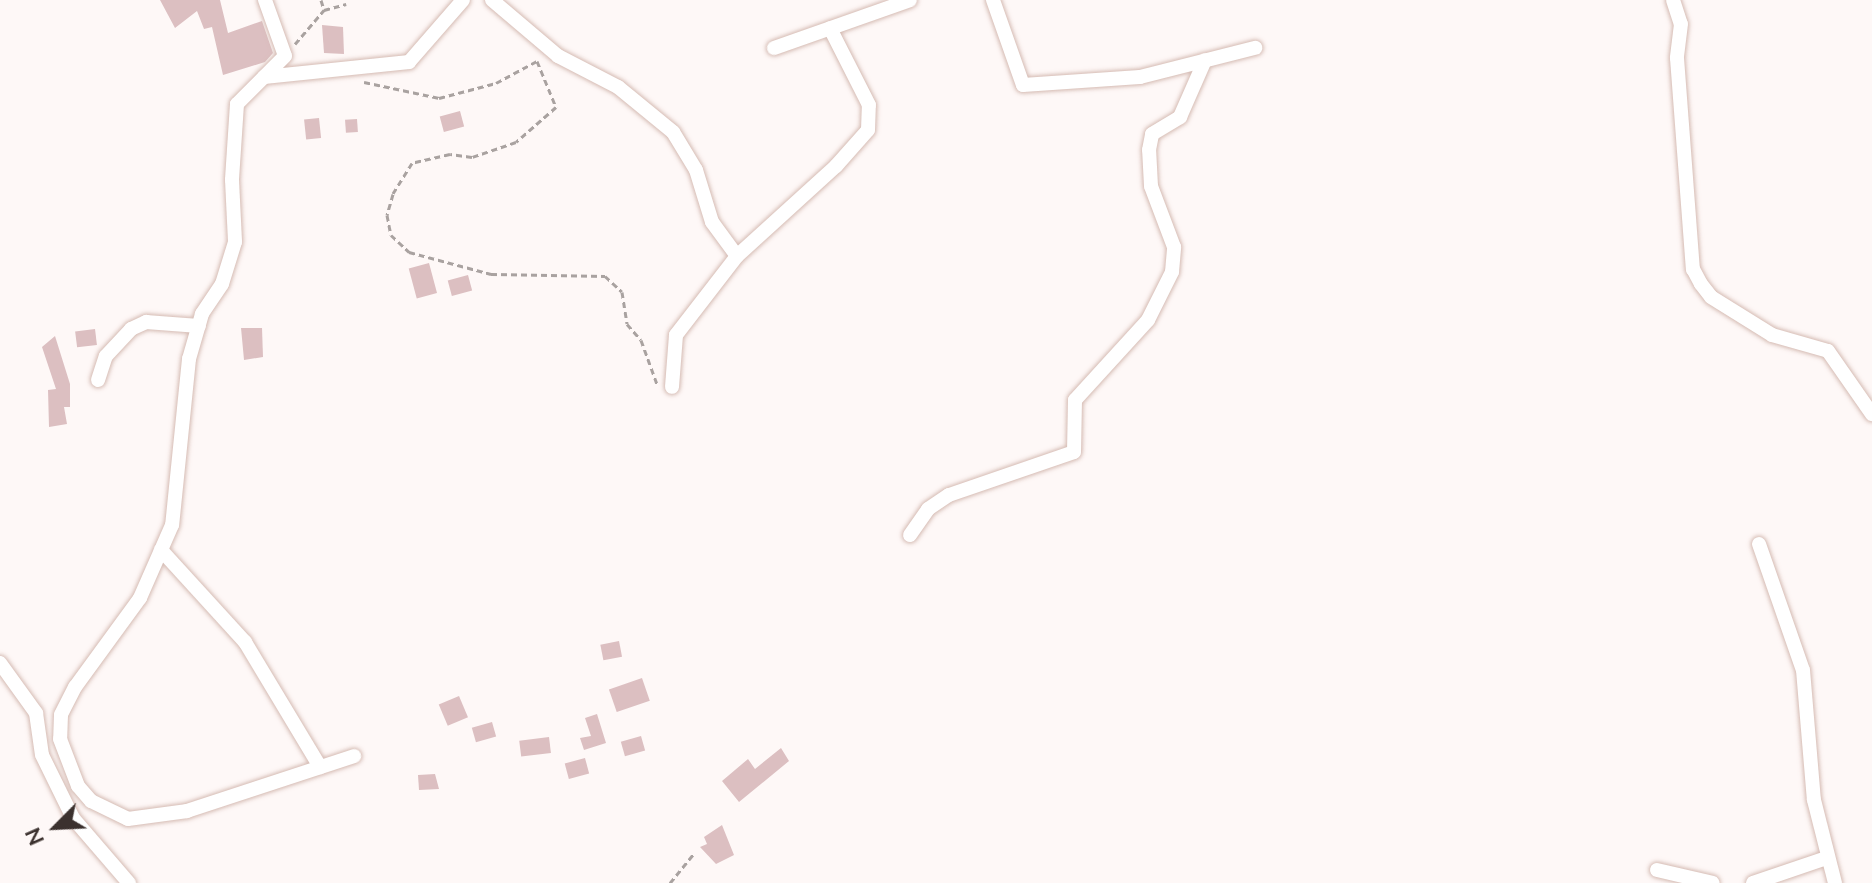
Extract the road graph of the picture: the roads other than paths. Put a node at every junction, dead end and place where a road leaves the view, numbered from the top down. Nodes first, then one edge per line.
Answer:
1 (265, 0) edge
2 (463, 0) edge
3 (492, 0) edge
4 (910, 0) edge
5 (993, 0) edge
6 (1673, 0) edge
7 (830, 28) junction
8 (774, 48) dead end
9 (1255, 48) dead end
10 (1205, 60) junction
11 (264, 77) junction
12 (737, 256) junction
13 (199, 326) junction
14 (98, 380) dead end
15 (672, 387) road end
16 (1872, 414) edge
17 (910, 535) dead end
18 (1759, 544) dead end
19 (161, 550) junction
20 (0, 663) edge
21 (354, 756) dead end
22 (320, 767) junction
23 (1827, 858) junction
24 (1657, 870) dead end
25 (129, 883) edge
26 (1713, 883) edge
27 (1753, 883) edge
28 (1835, 883) edge

1 - 11 street
2 - 11 street
3 - 12 street
4 - 7 street
5 - 10 street
6 - 16 street
7 - 8 street
7 - 12 street
9 - 10 street
10 - 17 street
11 - 13 street
12 - 15 street
13 - 14 street
13 - 19 street
18 - 23 street
19 - 22 street
19 - 22 street
20 - 25 street
21 - 22 street
23 - 27 street
23 - 28 street
24 - 26 street

